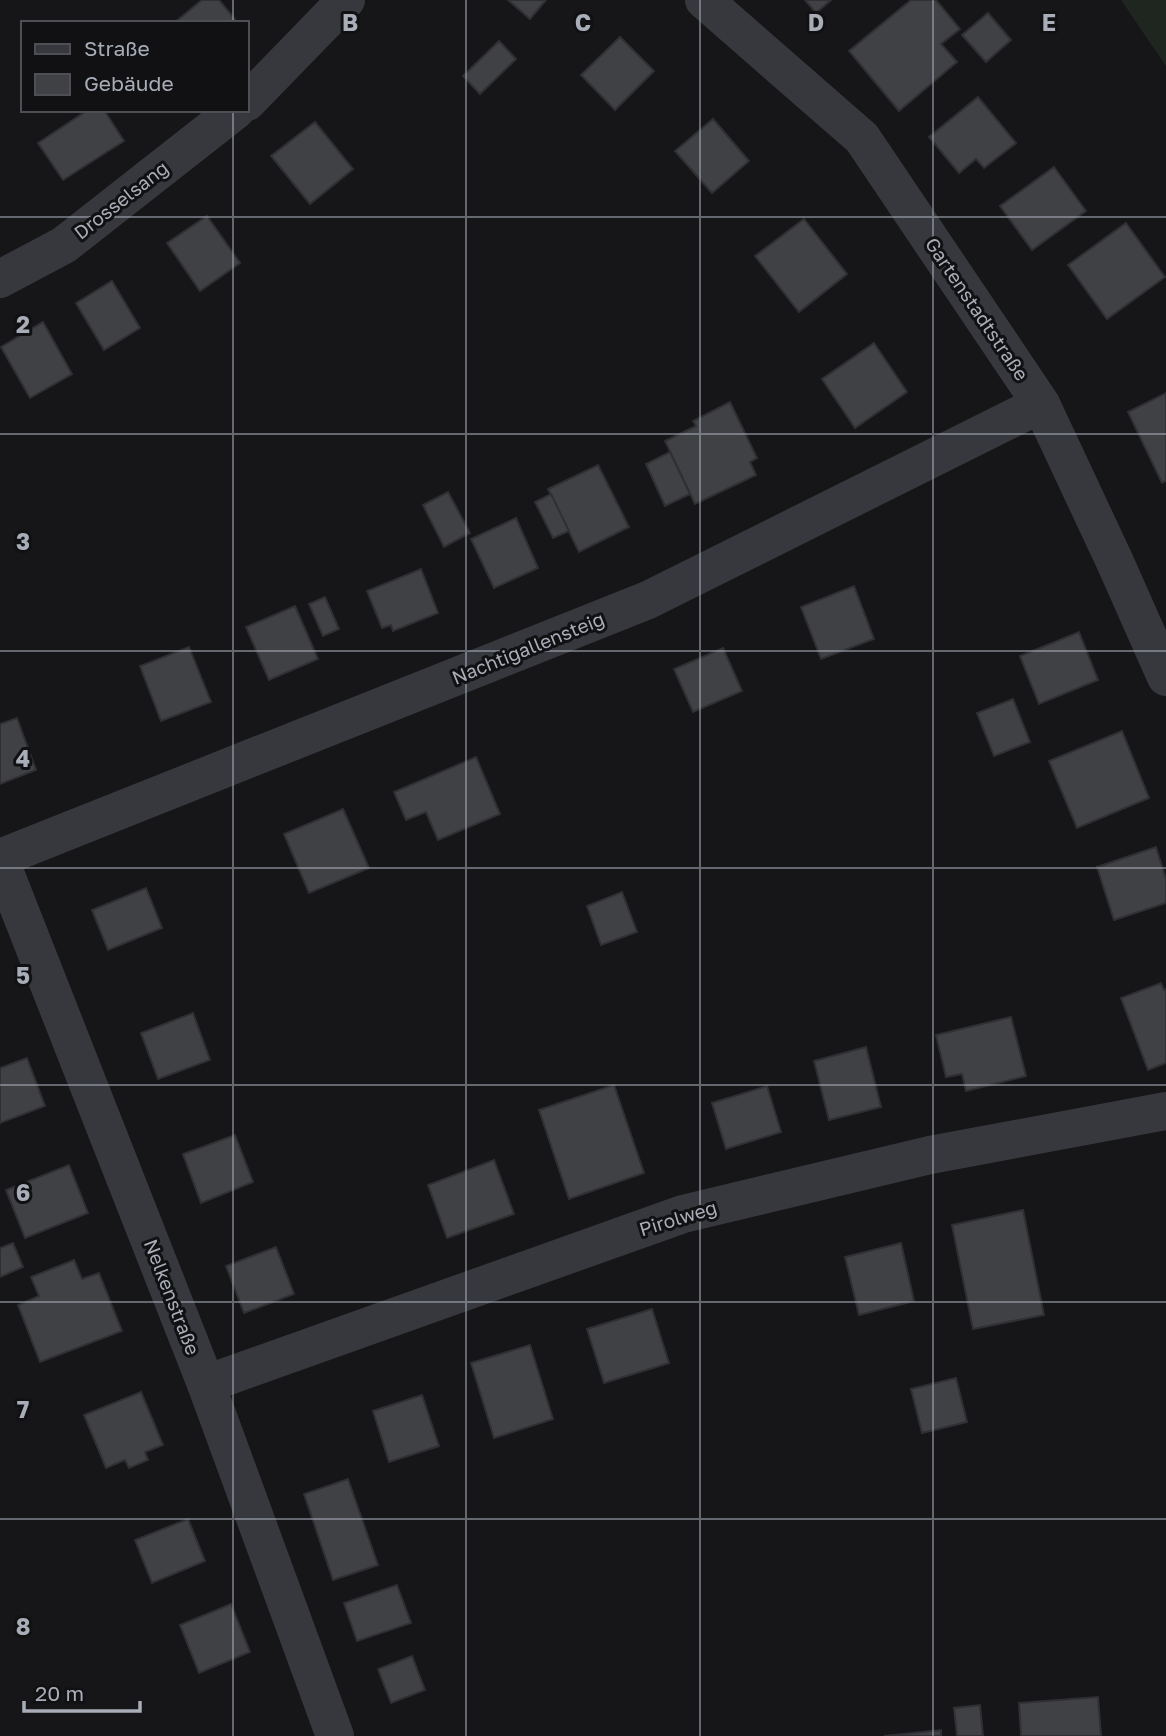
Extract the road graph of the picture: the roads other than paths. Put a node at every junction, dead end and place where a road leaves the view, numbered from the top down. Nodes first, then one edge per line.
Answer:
1 (346, 0) edge
2 (704, 0) edge
3 (248, 101) edge
4 (233, 112) edge
5 (0, 279) edge
6 (1041, 404) junction
7 (1166, 677) edge
8 (0, 859) edge
9 (1166, 1111) edge
10 (206, 1384) junction
11 (335, 1736) edge

1 - 3 street
2 - 6 street, Gartenstadtstraße
4 - 5 street, Drosselsang
6 - 7 street, Gartenstadtstraße
6 - 8 street, Nachtigallensteig
8 - 10 street, Nelkenstraße
9 - 10 street, Pirolweg
10 - 11 street, Nelkenstraße

